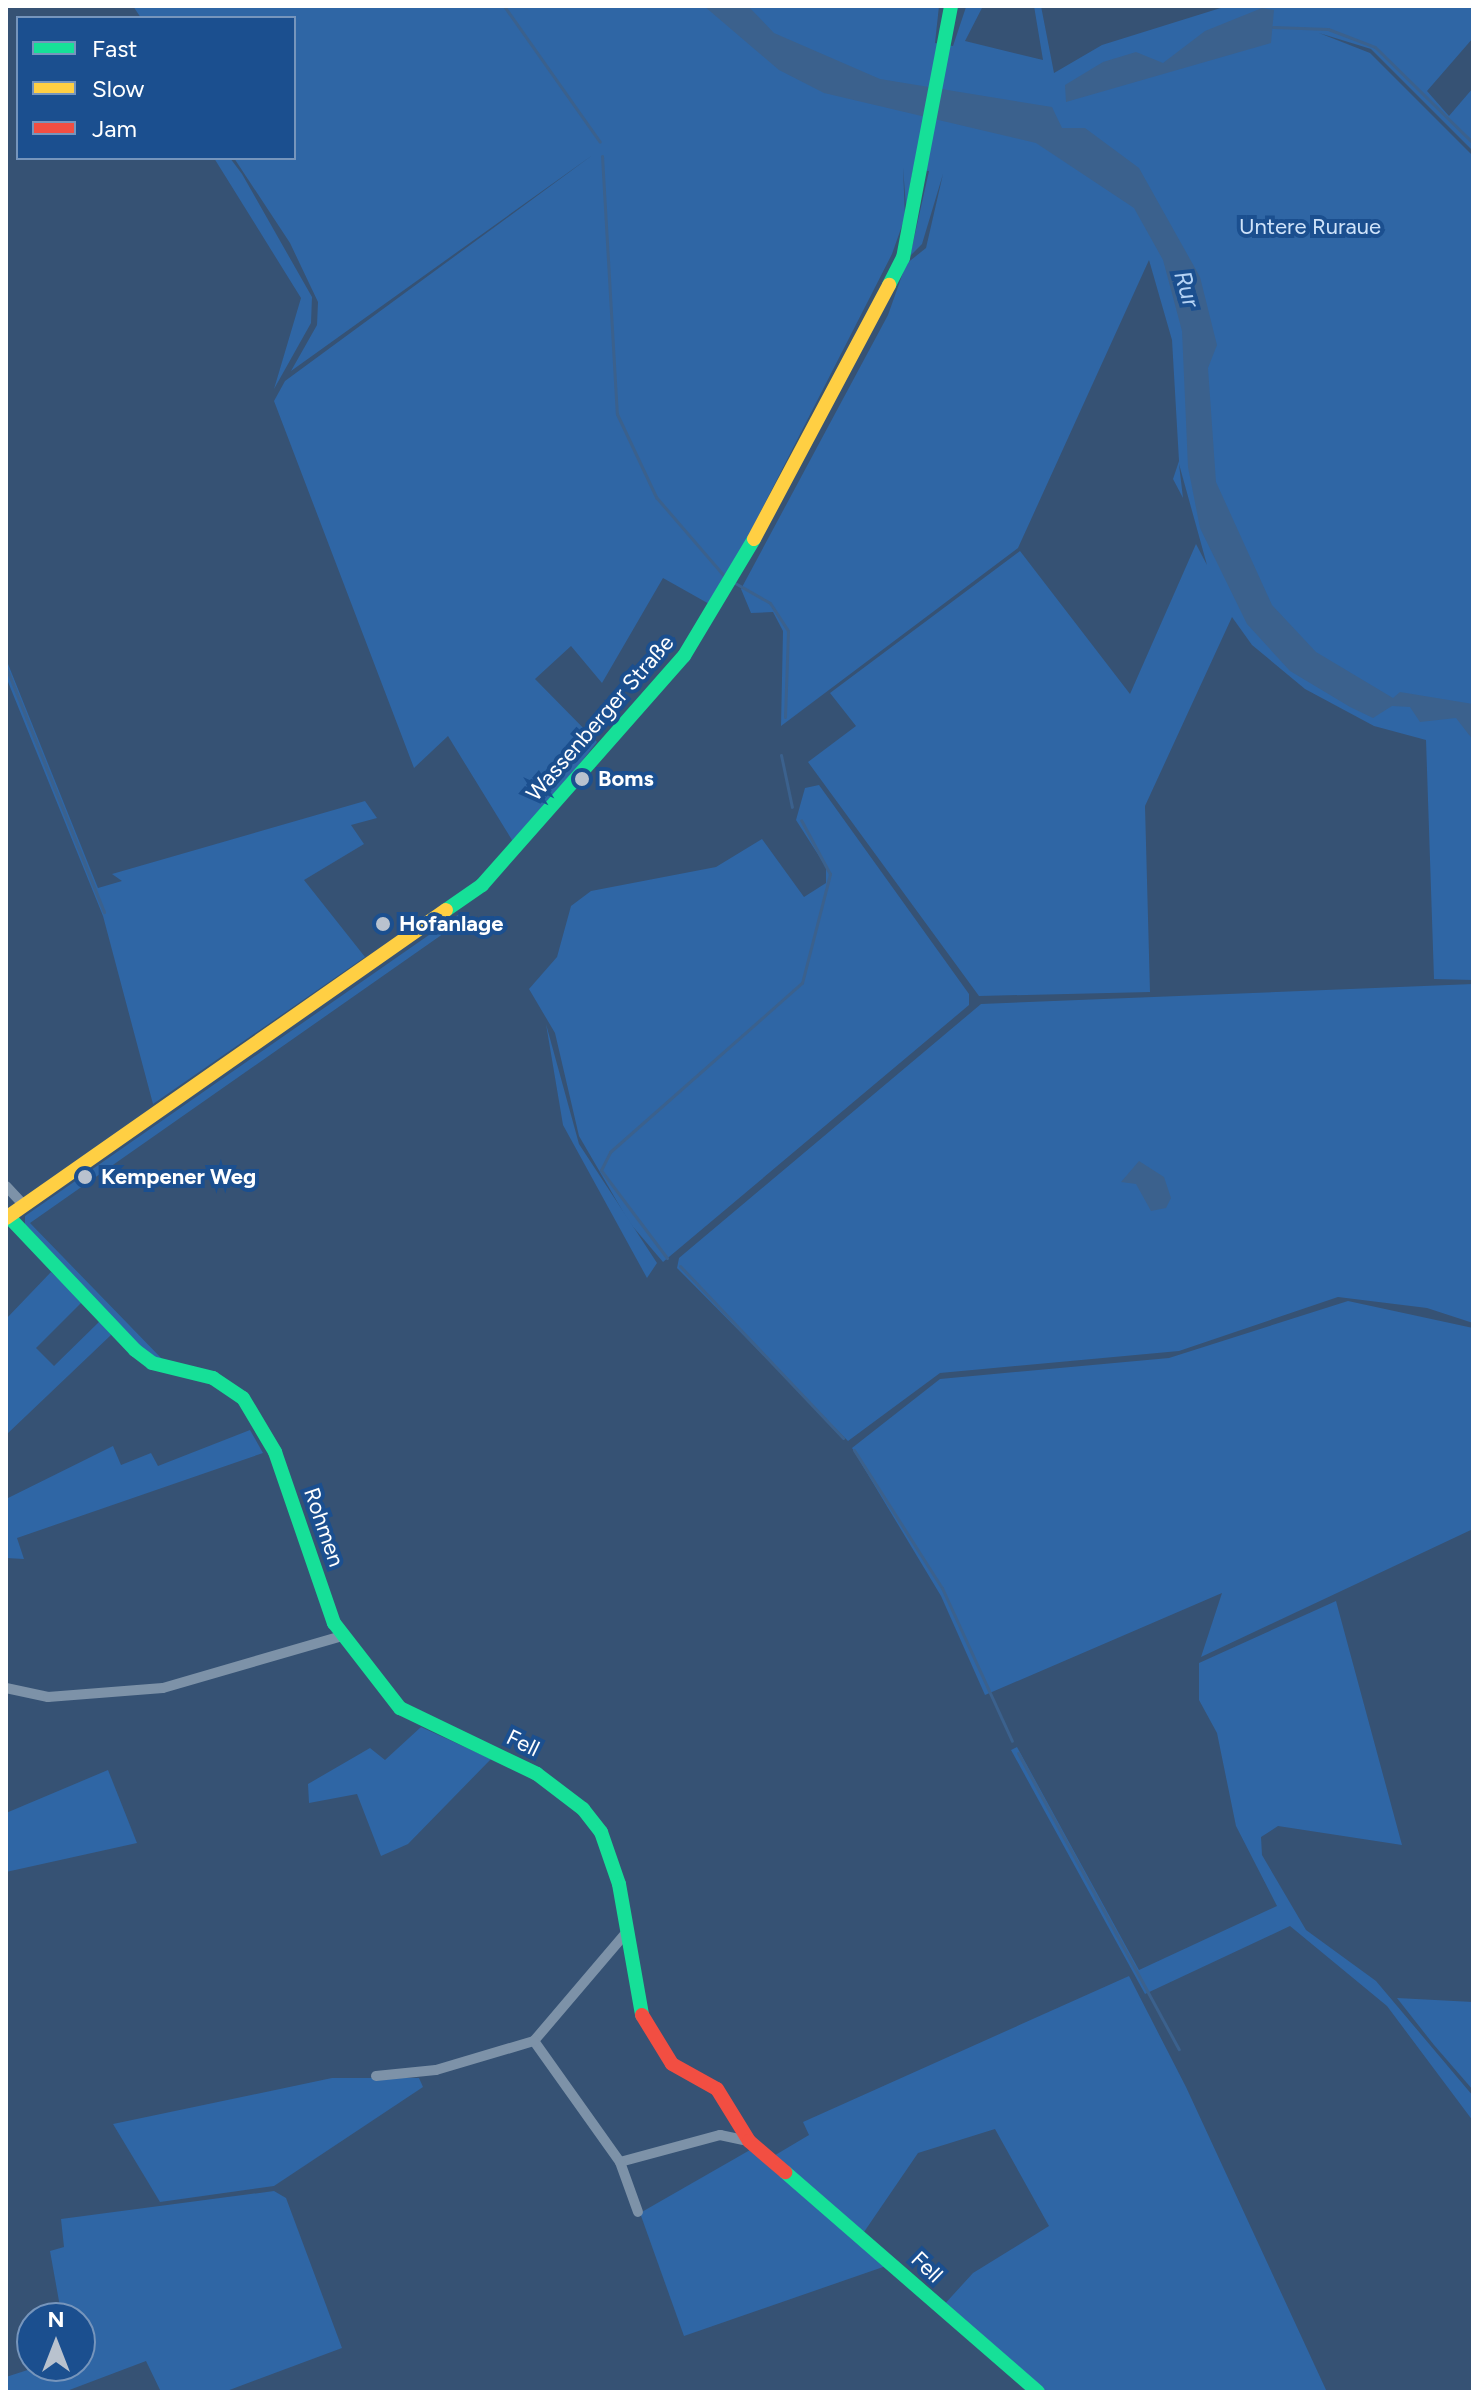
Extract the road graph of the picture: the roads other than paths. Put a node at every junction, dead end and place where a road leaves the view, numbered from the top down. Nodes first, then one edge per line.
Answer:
1 (953, 10) edge
2 (6, 1186) edge
3 (24, 1205) junction
4 (7, 1217) edge
5 (342, 1636) junction
6 (6, 1688) edge
7 (625, 1934) junction
8 (534, 2041) junction
9 (376, 2076) dead end
10 (734, 2116) junction
11 (720, 2135) junction
12 (749, 2141) junction
13 (620, 2162) junction
14 (638, 2212) dead end
15 (1038, 2392) edge

1 - 3 street, Wassenberger Straße
2 - 3 street
3 - 4 street, Wassenberger Straße
4 - 5 street, Rohmen
5 - 6 street
5 - 7 street, Fell
7 - 8 street
7 - 10 street, Fell
8 - 9 street
8 - 13 street
10 - 11 street
10 - 12 street, Fell
11 - 12 street, Fell
11 - 13 street, Fell
12 - 15 street, Fell
13 - 14 street

